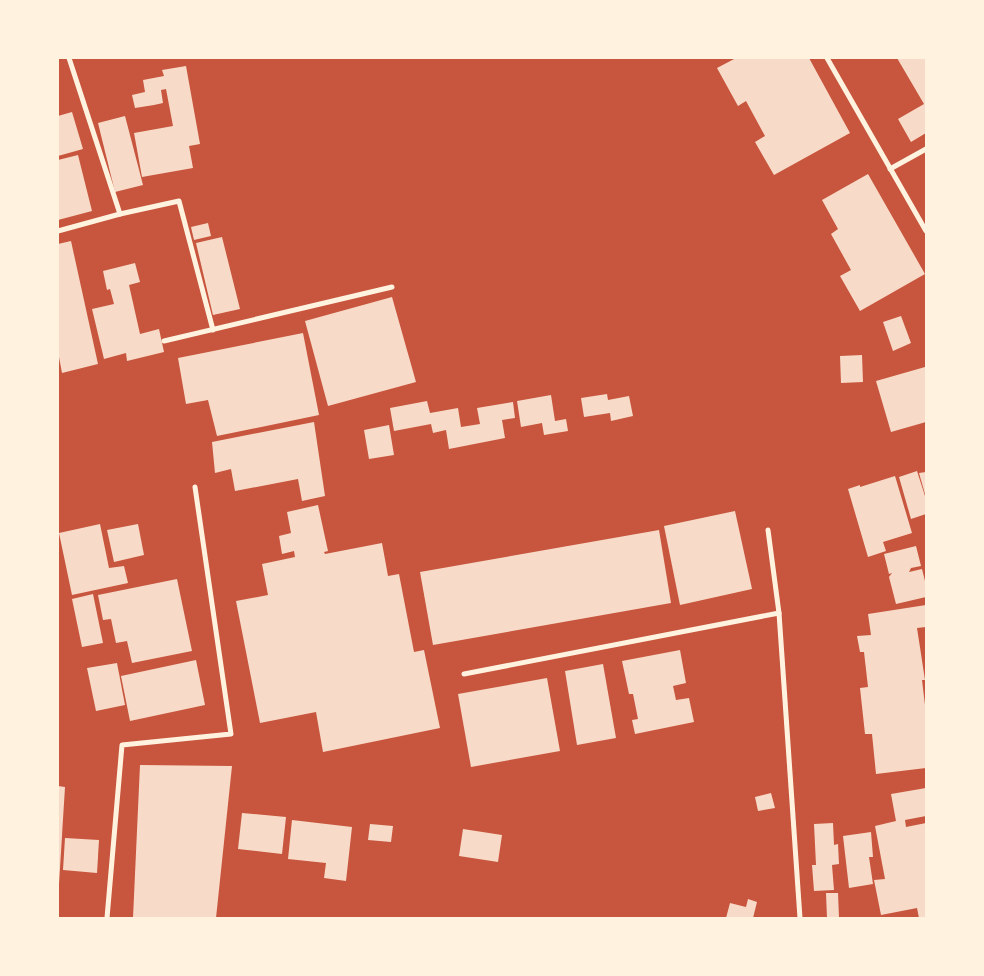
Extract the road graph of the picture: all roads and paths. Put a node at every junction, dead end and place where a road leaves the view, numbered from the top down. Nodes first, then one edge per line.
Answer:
1 (69, 58) edge
2 (827, 58) edge
3 (926, 149) edge
4 (890, 169) junction
5 (120, 214) junction
6 (58, 231) edge
7 (926, 231) edge
8 (392, 287) dead end
9 (213, 330) junction
10 (164, 341) dead end
11 (195, 487) dead end
12 (768, 530) dead end
13 (779, 613) junction
14 (464, 674) dead end
15 (107, 918) edge
16 (800, 918) edge

1 - 5 street
2 - 4 street
3 - 4 street
4 - 7 street
5 - 6 street
5 - 9 street
8 - 9 street
9 - 10 street
11 - 15 street
12 - 13 street
13 - 14 street
13 - 16 street

